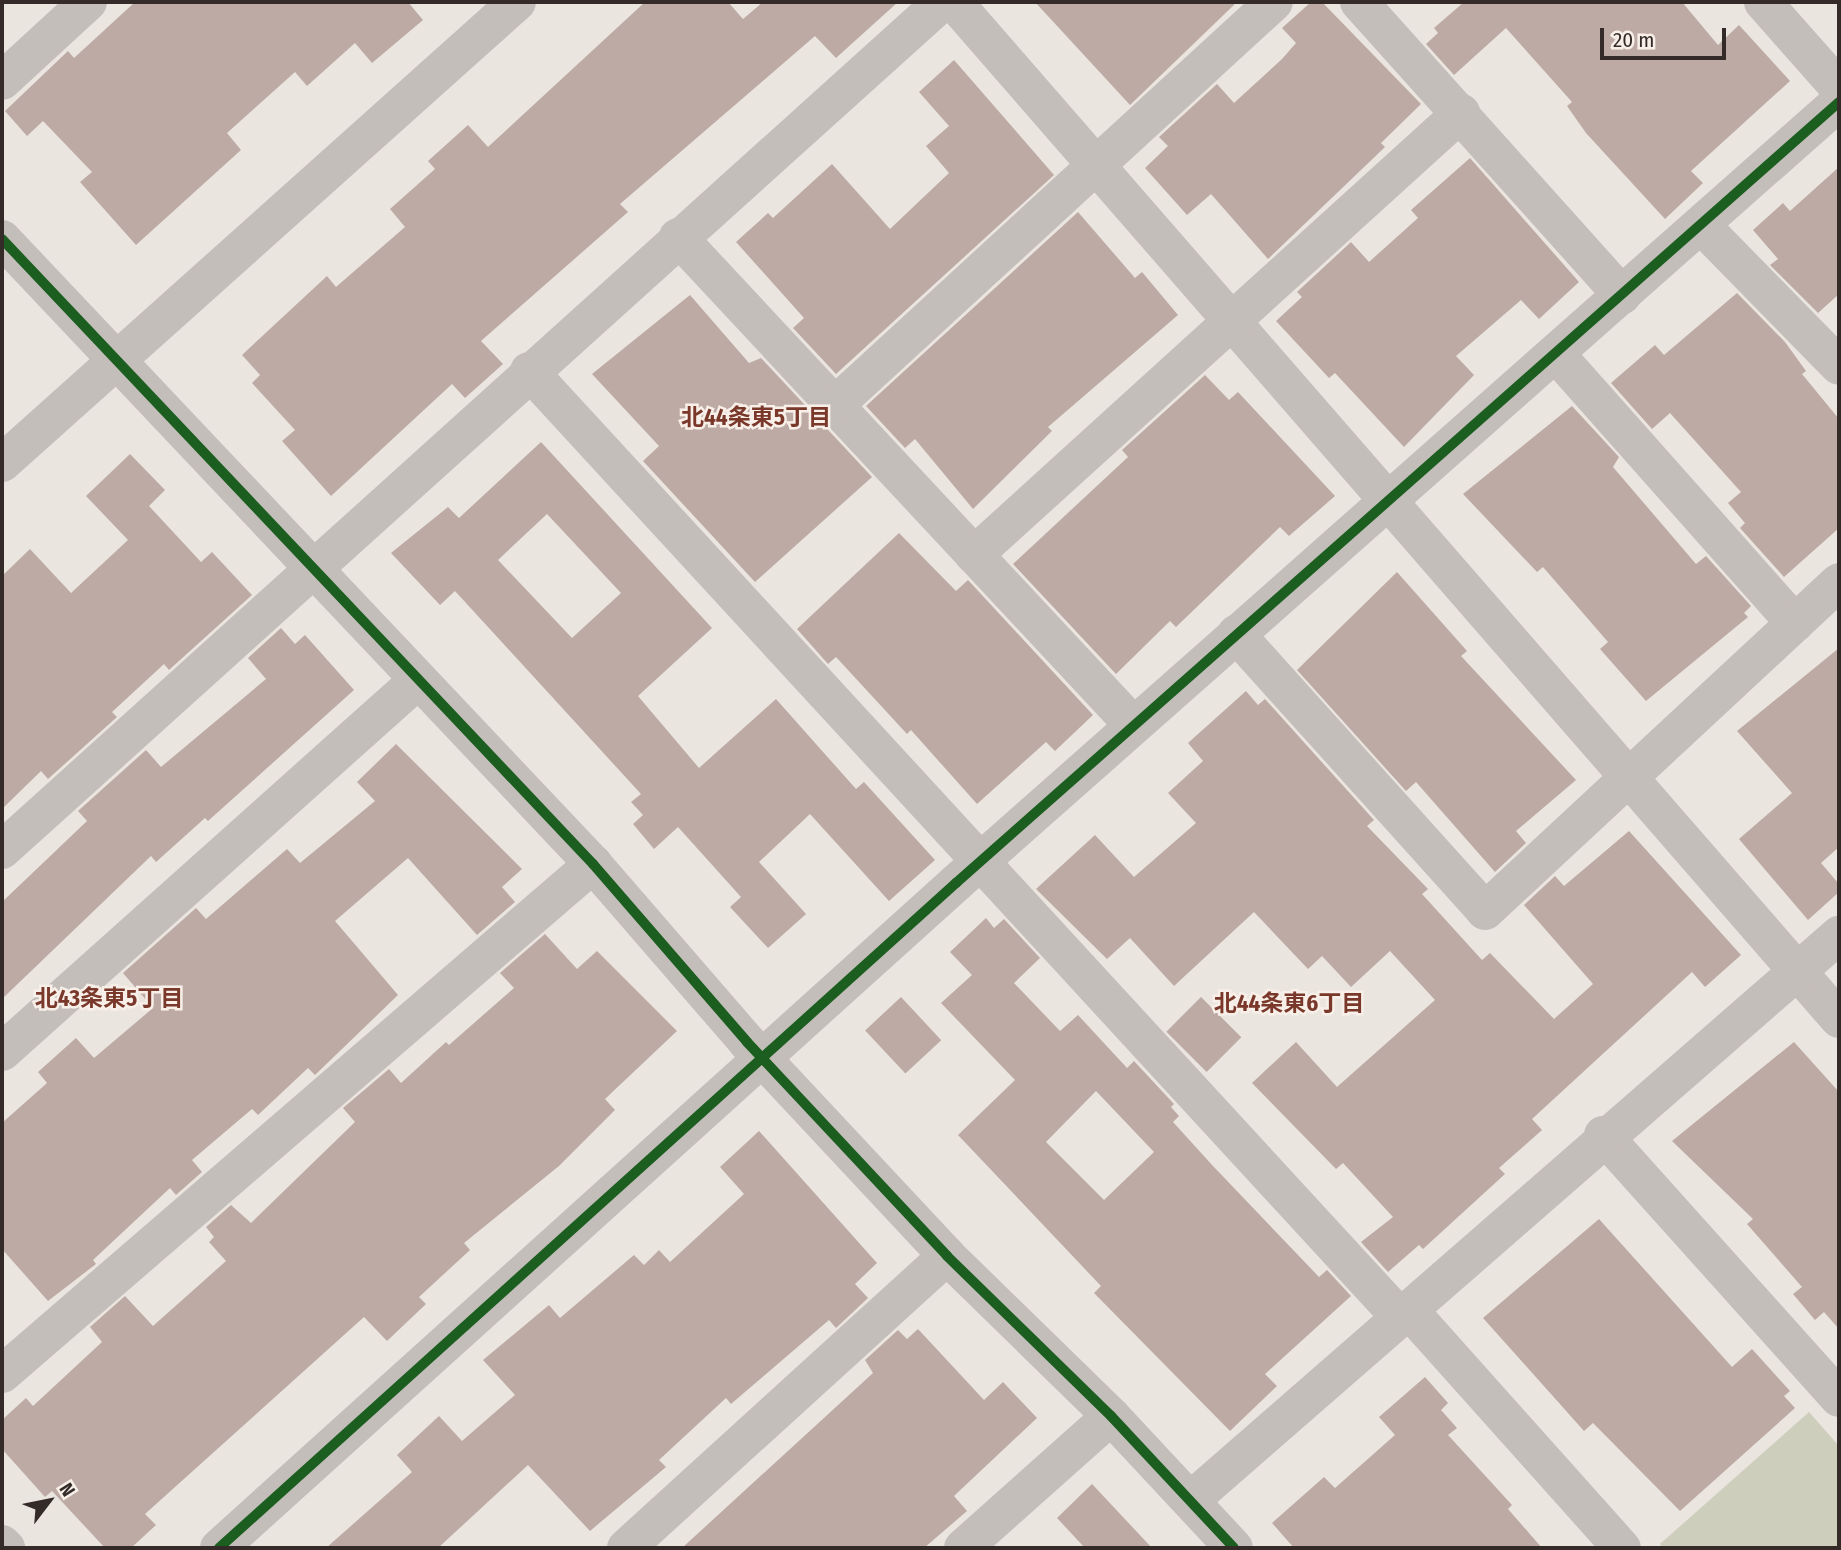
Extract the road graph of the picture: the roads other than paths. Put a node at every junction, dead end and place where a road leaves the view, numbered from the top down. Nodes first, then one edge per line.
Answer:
1 (88, 2) edge
2 (517, 2) edge
3 (942, 2) edge
4 (954, 2) edge
5 (1274, 2) edge
6 (1359, 2) edge
7 (1763, 2) edge
8 (2, 81) edge
9 (1839, 88) edge
10 (1839, 102) edge
11 (1461, 113) junction
12 (1096, 163) junction
13 (1701, 225) junction
14 (678, 237) junction
15 (2, 239) edge
16 (1622, 295) junction
17 (1235, 320) junction
18 (1556, 354) junction
19 (116, 364) junction
20 (1839, 366) edge
21 (529, 372) junction
22 (834, 406) junction
23 (2, 463) edge
24 (1387, 505) junction
25 (974, 555) junction
26 (313, 568) junction
27 (1839, 582) edge
28 (1795, 624) junction
29 (1236, 634) junction
30 (418, 680) junction
31 (1133, 726) junction
32 (1628, 781) junction
33 (2, 850) edge
34 (593, 864) junction
35 (977, 864) junction
36 (1839, 935) edge
37 (1796, 972) junction
38 (1839, 1019) edge
39 (2, 1052) edge
40 (764, 1060) junction
41 (1603, 1135) junction
42 (947, 1256) junction
43 (1403, 1312) junction
44 (2, 1374) edge
45 (1839, 1398) edge
46 (1111, 1416) junction
47 (1191, 1500) junction
48 (2, 1544) edge
49 (6, 1548) edge
50 (219, 1548) edge
51 (626, 1548) edge
52 (963, 1548) edge
53 (1234, 1548) edge
54 (1622, 1548) edge

1 - 8 street
2 - 19 street
3 - 14 street
4 - 12 street
5 - 12 street
6 - 11 street
7 - 9 street
10 - 13 street
11 - 16 street
11 - 17 street
12 - 17 street
12 - 22 street
13 - 16 street
13 - 20 street
14 - 21 street
14 - 22 street
15 - 19 street
16 - 18 street
17 - 24 street
17 - 25 street
18 - 24 street
18 - 28 street
19 - 23 street
19 - 26 street
21 - 26 street
21 - 35 street
22 - 25 street
24 - 29 street
24 - 32 street
25 - 31 street
26 - 30 street
26 - 33 street
27 - 28 street
28 - 32 street
29 - 31 street
29 - 32 street
30 - 34 street
30 - 39 street
31 - 35 street
32 - 37 street
34 - 40 street
34 - 44 street
35 - 40 street
35 - 43 street
36 - 37 street
37 - 38 street
37 - 41 street
40 - 42 street
40 - 50 street
41 - 43 street
41 - 45 street
42 - 46 street
42 - 51 street
43 - 47 street
43 - 54 street
46 - 47 street
46 - 52 street
47 - 53 street
48 - 49 street

